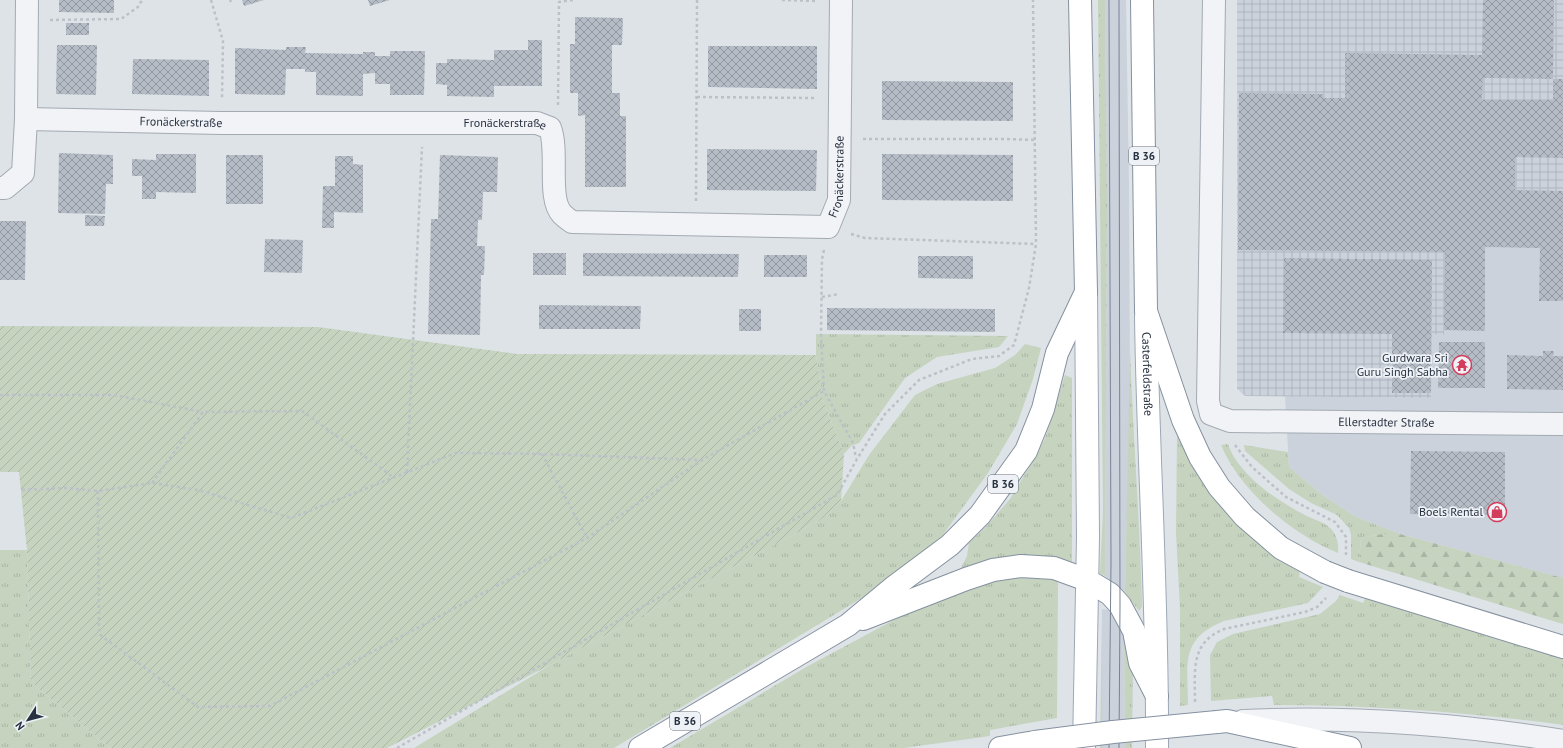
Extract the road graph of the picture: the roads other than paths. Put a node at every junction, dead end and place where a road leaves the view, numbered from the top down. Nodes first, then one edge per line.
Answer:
1 (1080, 0) edge
2 (1142, 0) edge
3 (1214, 0) edge
4 (841, 1) edge
5 (27, 10) edge
6 (26, 119) junction
7 (0, 188) edge
8 (1086, 292) junction
9 (1146, 311) junction
10 (1563, 424) edge
11 (1087, 580) junction
12 (848, 624) junction
13 (1563, 647) edge
14 (1157, 696) junction
15 (1222, 722) junction
16 (1563, 742) edge
17 (640, 748) edge
18 (1000, 748) edge
19 (1084, 748) edge
20 (1157, 748) edge
21 (1350, 748) edge

1 - 8 main road, B 36
2 - 9 main road, Casterfeldstraße / B 36
3 - 10 street, Ellerstadter Straße
4 - 6 street, Fronäckerstraße
5 - 6 street
6 - 7 street
8 - 11 main road
8 - 12 main road, B 36
9 - 13 main road
9 - 14 main road, Casterfeldstraße / B 36
11 - 12 main road, B 36
11 - 14 main road, B 36
11 - 19 main road
12 - 17 main road, B 36
14 - 20 main road, Casterfeldstraße / B 36
15 - 16 street
15 - 18 main road, bridge
15 - 21 main road

